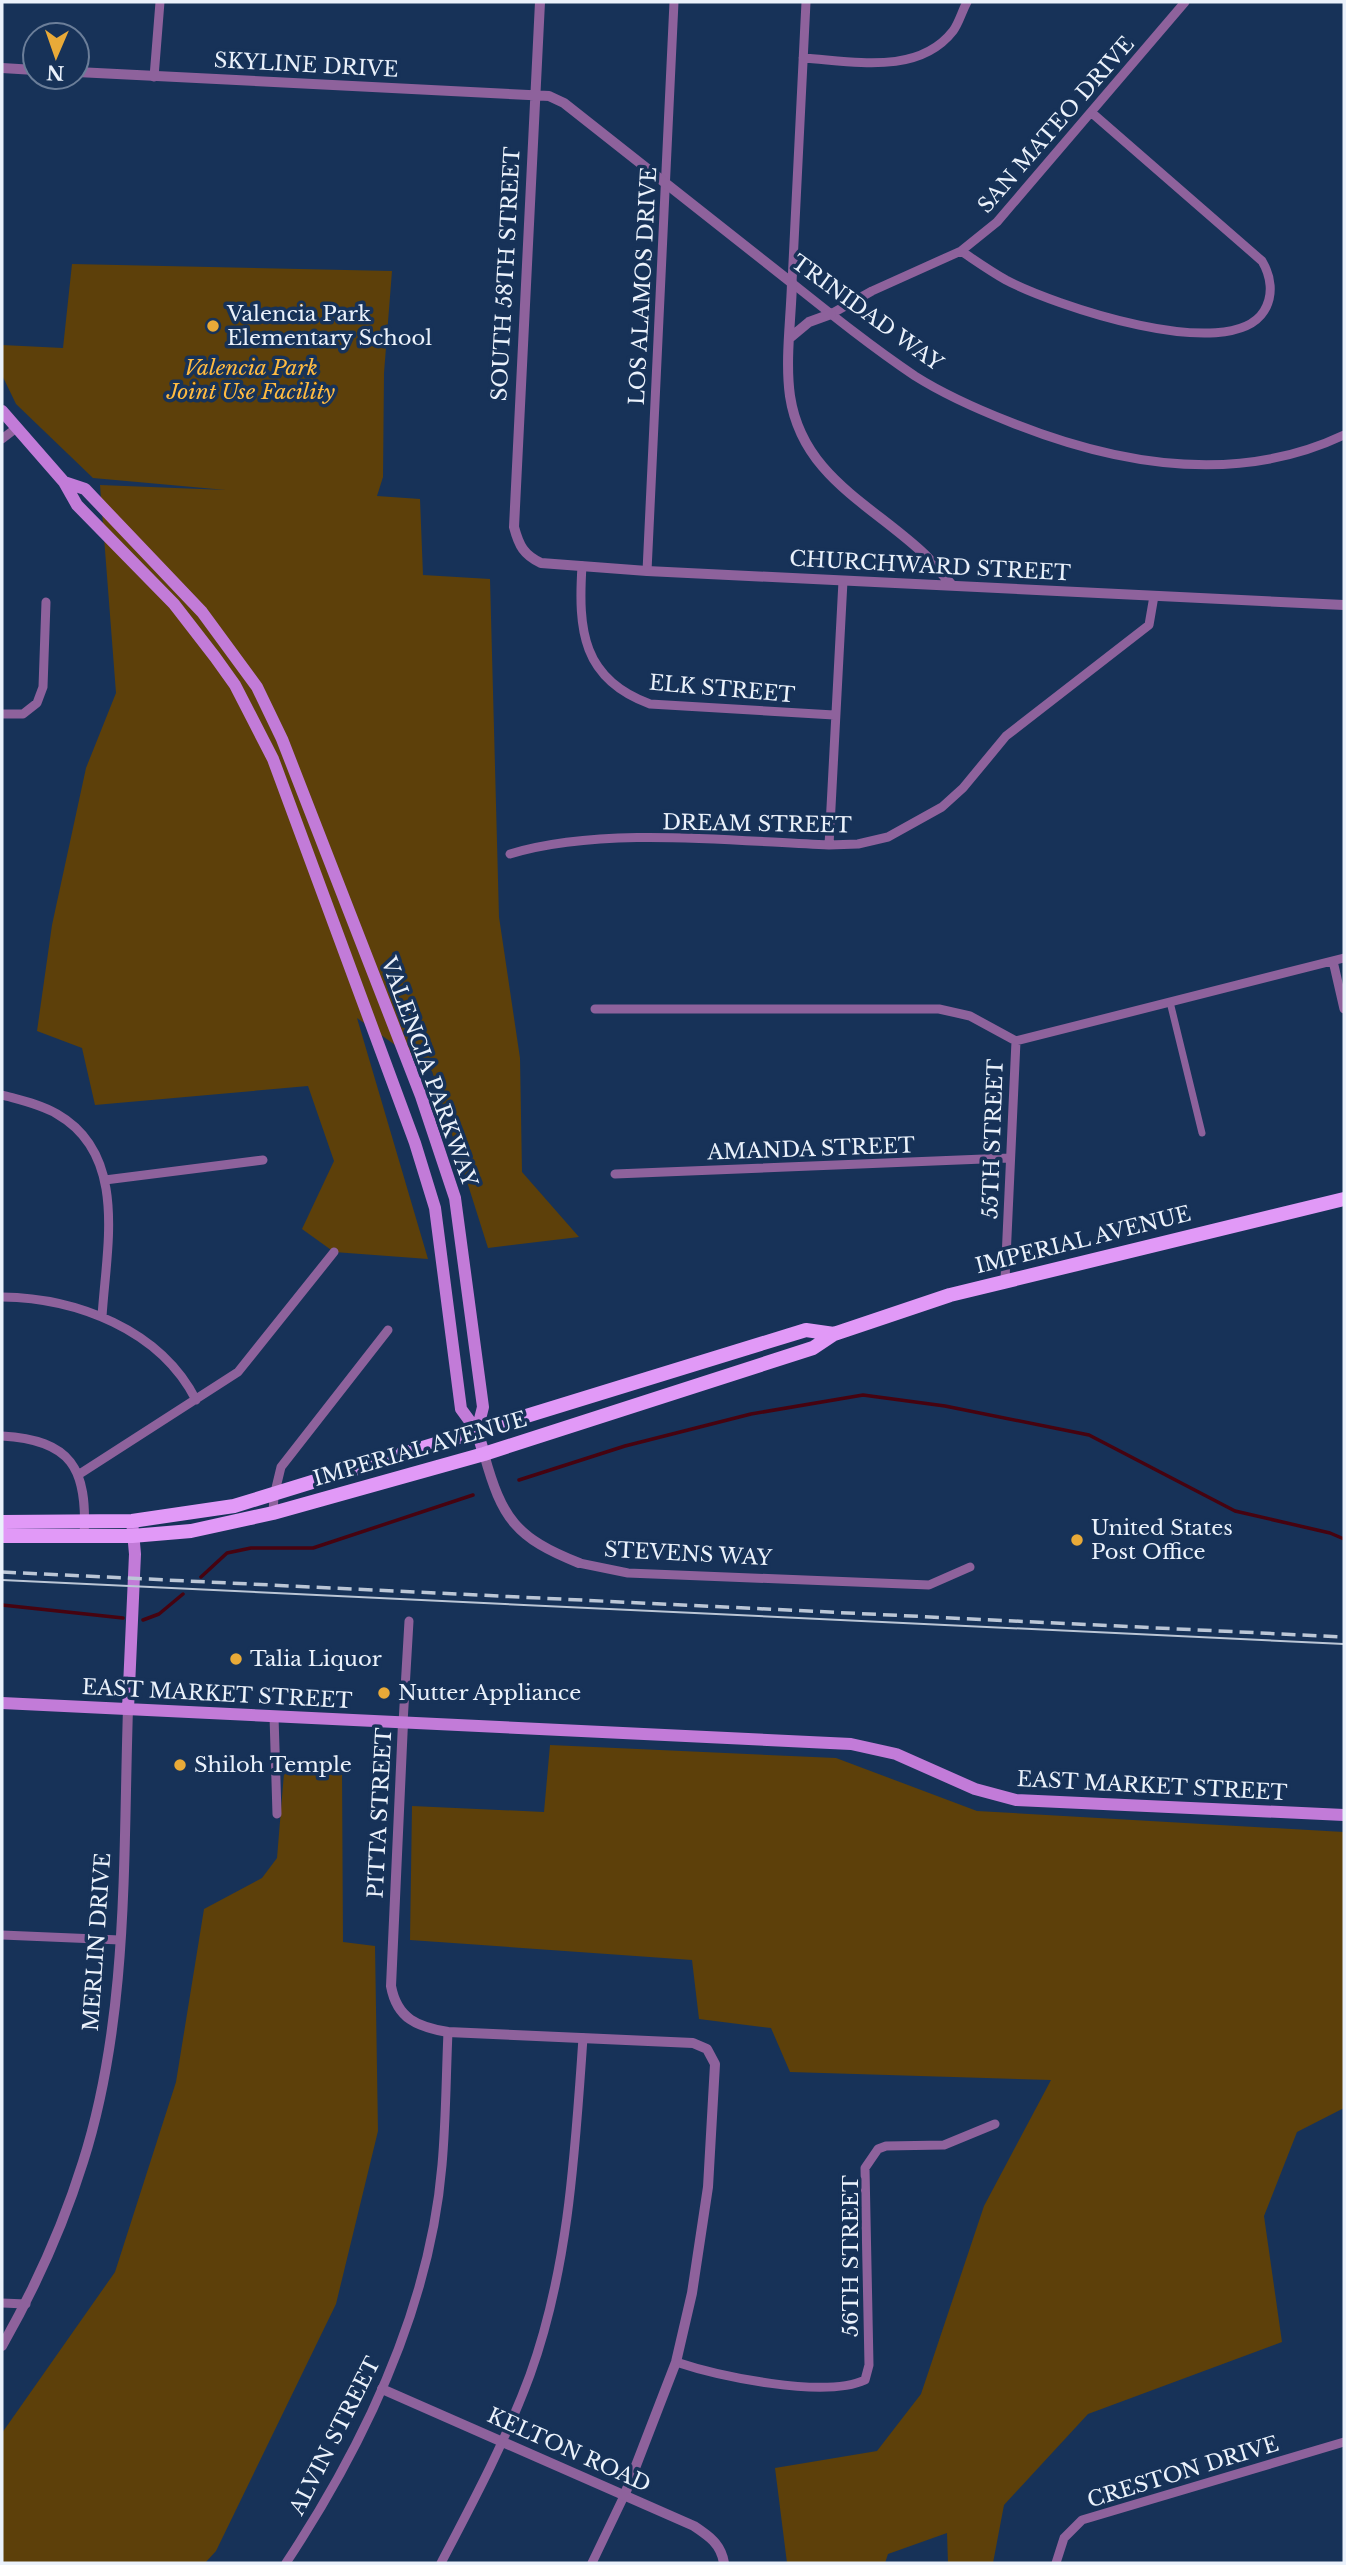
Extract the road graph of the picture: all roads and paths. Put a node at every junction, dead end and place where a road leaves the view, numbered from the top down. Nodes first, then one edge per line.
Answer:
1 (160, 2) edge
2 (540, 2) edge
3 (674, 2) edge
4 (806, 2) edge
5 (967, 2) edge
6 (1185, 2) edge
7 (803, 58) junction
8 (2, 68) edge
9 (21, 69) edge
10 (91, 73) edge
11 (154, 77) junction
12 (534, 95) junction
13 (1092, 113) junction
14 (666, 183) junction
15 (961, 251) junction
16 (792, 283) junction
17 (831, 314) junction
18 (791, 337) junction
19 (2, 411) edge
20 (15, 429) junction
21 (1344, 435) edge
22 (2, 439) edge
23 (64, 482) junction
24 (520, 547) joint
25 (582, 566) junction
26 (647, 571) junction
27 (843, 581) junction
28 (951, 584) junction
29 (1154, 596) junction
30 (47, 602) dead end
31 (1344, 605) edge
32 (2, 714) edge
33 (834, 715) junction
34 (829, 845) junction
35 (510, 854) dead end
36 (1344, 958) edge
37 (1333, 961) junction
38 (1170, 1003) junction
39 (595, 1009) dead end
40 (1344, 1009) edge
41 (1016, 1041) junction
42 (2, 1095) edge
43 (1202, 1133) dead end
44 (1009, 1158) junction
45 (263, 1160) dead end
46 (615, 1174) dead end
47 (105, 1180) junction
48 (1344, 1199) edge
49 (334, 1252) dead end
50 (1005, 1280) junction
51 (2, 1297) edge
52 (102, 1317) junction
53 (388, 1330) dead end
54 (834, 1334) junction
55 (196, 1401) junction
56 (477, 1431) junction
57 (2, 1436) edge
58 (484, 1454) junction
59 (78, 1475) junction
60 (274, 1496) junction
61 (273, 1513) junction
62 (2, 1522) edge
63 (132, 1528) junction
64 (85, 1530) junction
65 (2, 1536) edge
66 (579, 1563) joint
67 (970, 1567) dead end
68 (409, 1621) dead end
69 (2, 1703) edge
70 (128, 1709) junction
71 (274, 1716) junction
72 (403, 1723) junction
73 (277, 1814) dead end
74 (1344, 1815) edge
75 (2, 1935) edge
76 (120, 1940) junction
77 (448, 2032) junction
78 (583, 2038) junction
79 (995, 2124) dead end
80 (2, 2302) edge
81 (26, 2304) junction
82 (2, 2346) edge
83 (676, 2362) junction
84 (382, 2389) junction
85 (501, 2441) junction
86 (1344, 2442) edge
87 (625, 2494) junction
88 (286, 2563) edge
89 (441, 2563) edge
90 (593, 2563) edge
91 (724, 2563) edge
92 (1056, 2563) edge

1 - 11 street
2 - 12 street, SOUTH 58TH STREET
3 - 14 street, LOS ALAMOS DRIVE
4 - 7 street
5 - 7 street
6 - 13 street, SAN MATEO DRIVE
7 - 16 street
8 - 9 street
10 - 11 street, SKYLINE DRIVE
11 - 12 street, SKYLINE DRIVE
12 - 14 street, TRINIDAD WAY
12 - 24 street, SOUTH 58TH STREET
13 - 15 street, SAN MATEO DRIVE
13 - 15 street
14 - 16 street, TRINIDAD WAY
14 - 26 street, LOS ALAMOS DRIVE
15 - 17 street, SAN MATEO DRIVE
16 - 17 street, TRINIDAD WAY
16 - 18 street
17 - 18 street
17 - 21 street, TRINIDAD WAY
18 - 28 street
19 - 20 main road, VALENCIA PARKWAY
20 - 22 street
20 - 23 main road, VALENCIA PARKWAY
23 - 56 main road, VALENCIA PARKWAY
23 - 56 main road, VALENCIA PARKWAY
24 - 25 street, CHURCHWARD STREET
25 - 26 street, CHURCHWARD STREET
25 - 33 street, ELK STREET
26 - 27 street, CHURCHWARD STREET
27 - 28 street, CHURCHWARD STREET
27 - 33 street
28 - 29 street, CHURCHWARD STREET
29 - 31 street, CHURCHWARD STREET
29 - 34 street, DREAM STREET
30 - 32 street
33 - 34 street
34 - 35 street, DREAM STREET
36 - 37 street
37 - 38 street
37 - 40 street
38 - 41 street
38 - 43 street
39 - 41 street
41 - 44 street, 55TH STREET
42 - 47 street
44 - 46 street, AMANDA STREET
44 - 50 street, 55TH STREET
45 - 47 street
47 - 52 street
48 - 50 main road, IMPERIAL AVENUE
49 - 55 street
50 - 54 main road, IMPERIAL AVENUE
51 - 52 street
52 - 55 street
53 - 60 street
54 - 56 main road, IMPERIAL AVENUE
54 - 58 main road, IMPERIAL AVENUE
55 - 59 street
56 - 58 main road, STEVENS WAY
56 - 60 main road, IMPERIAL AVENUE
57 - 59 street
58 - 61 main road, IMPERIAL AVENUE
58 - 66 street, STEVENS WAY
59 - 64 street
60 - 61 street
60 - 63 main road, IMPERIAL AVENUE
61 - 63 main road, IMPERIAL AVENUE
62 - 64 main road, IMPERIAL AVENUE
63 - 64 main road, IMPERIAL AVENUE
63 - 70 main road, MERLIN DRIVE
64 - 65 main road, IMPERIAL AVENUE
66 - 67 street, STEVENS WAY
68 - 72 street, PITTA STREET
69 - 70 main road, EAST MARKET STREET
70 - 71 main road, EAST MARKET STREET
70 - 76 street, MERLIN DRIVE
71 - 72 main road, EAST MARKET STREET
71 - 73 street
72 - 74 main road, EAST MARKET STREET
72 - 77 street, PITTA STREET
75 - 76 street
76 - 81 street, MERLIN DRIVE
77 - 78 street
77 - 84 street, ALVIN STREET
78 - 83 street
78 - 85 street
79 - 83 street, 56TH STREET
80 - 81 street
81 - 82 street, MERLIN DRIVE
83 - 87 street
84 - 85 street, KELTON ROAD
84 - 88 street, ALVIN STREET
85 - 87 street, KELTON ROAD
85 - 89 street
86 - 92 street, CRESTON DRIVE
87 - 90 street
87 - 91 street, KELTON ROAD

